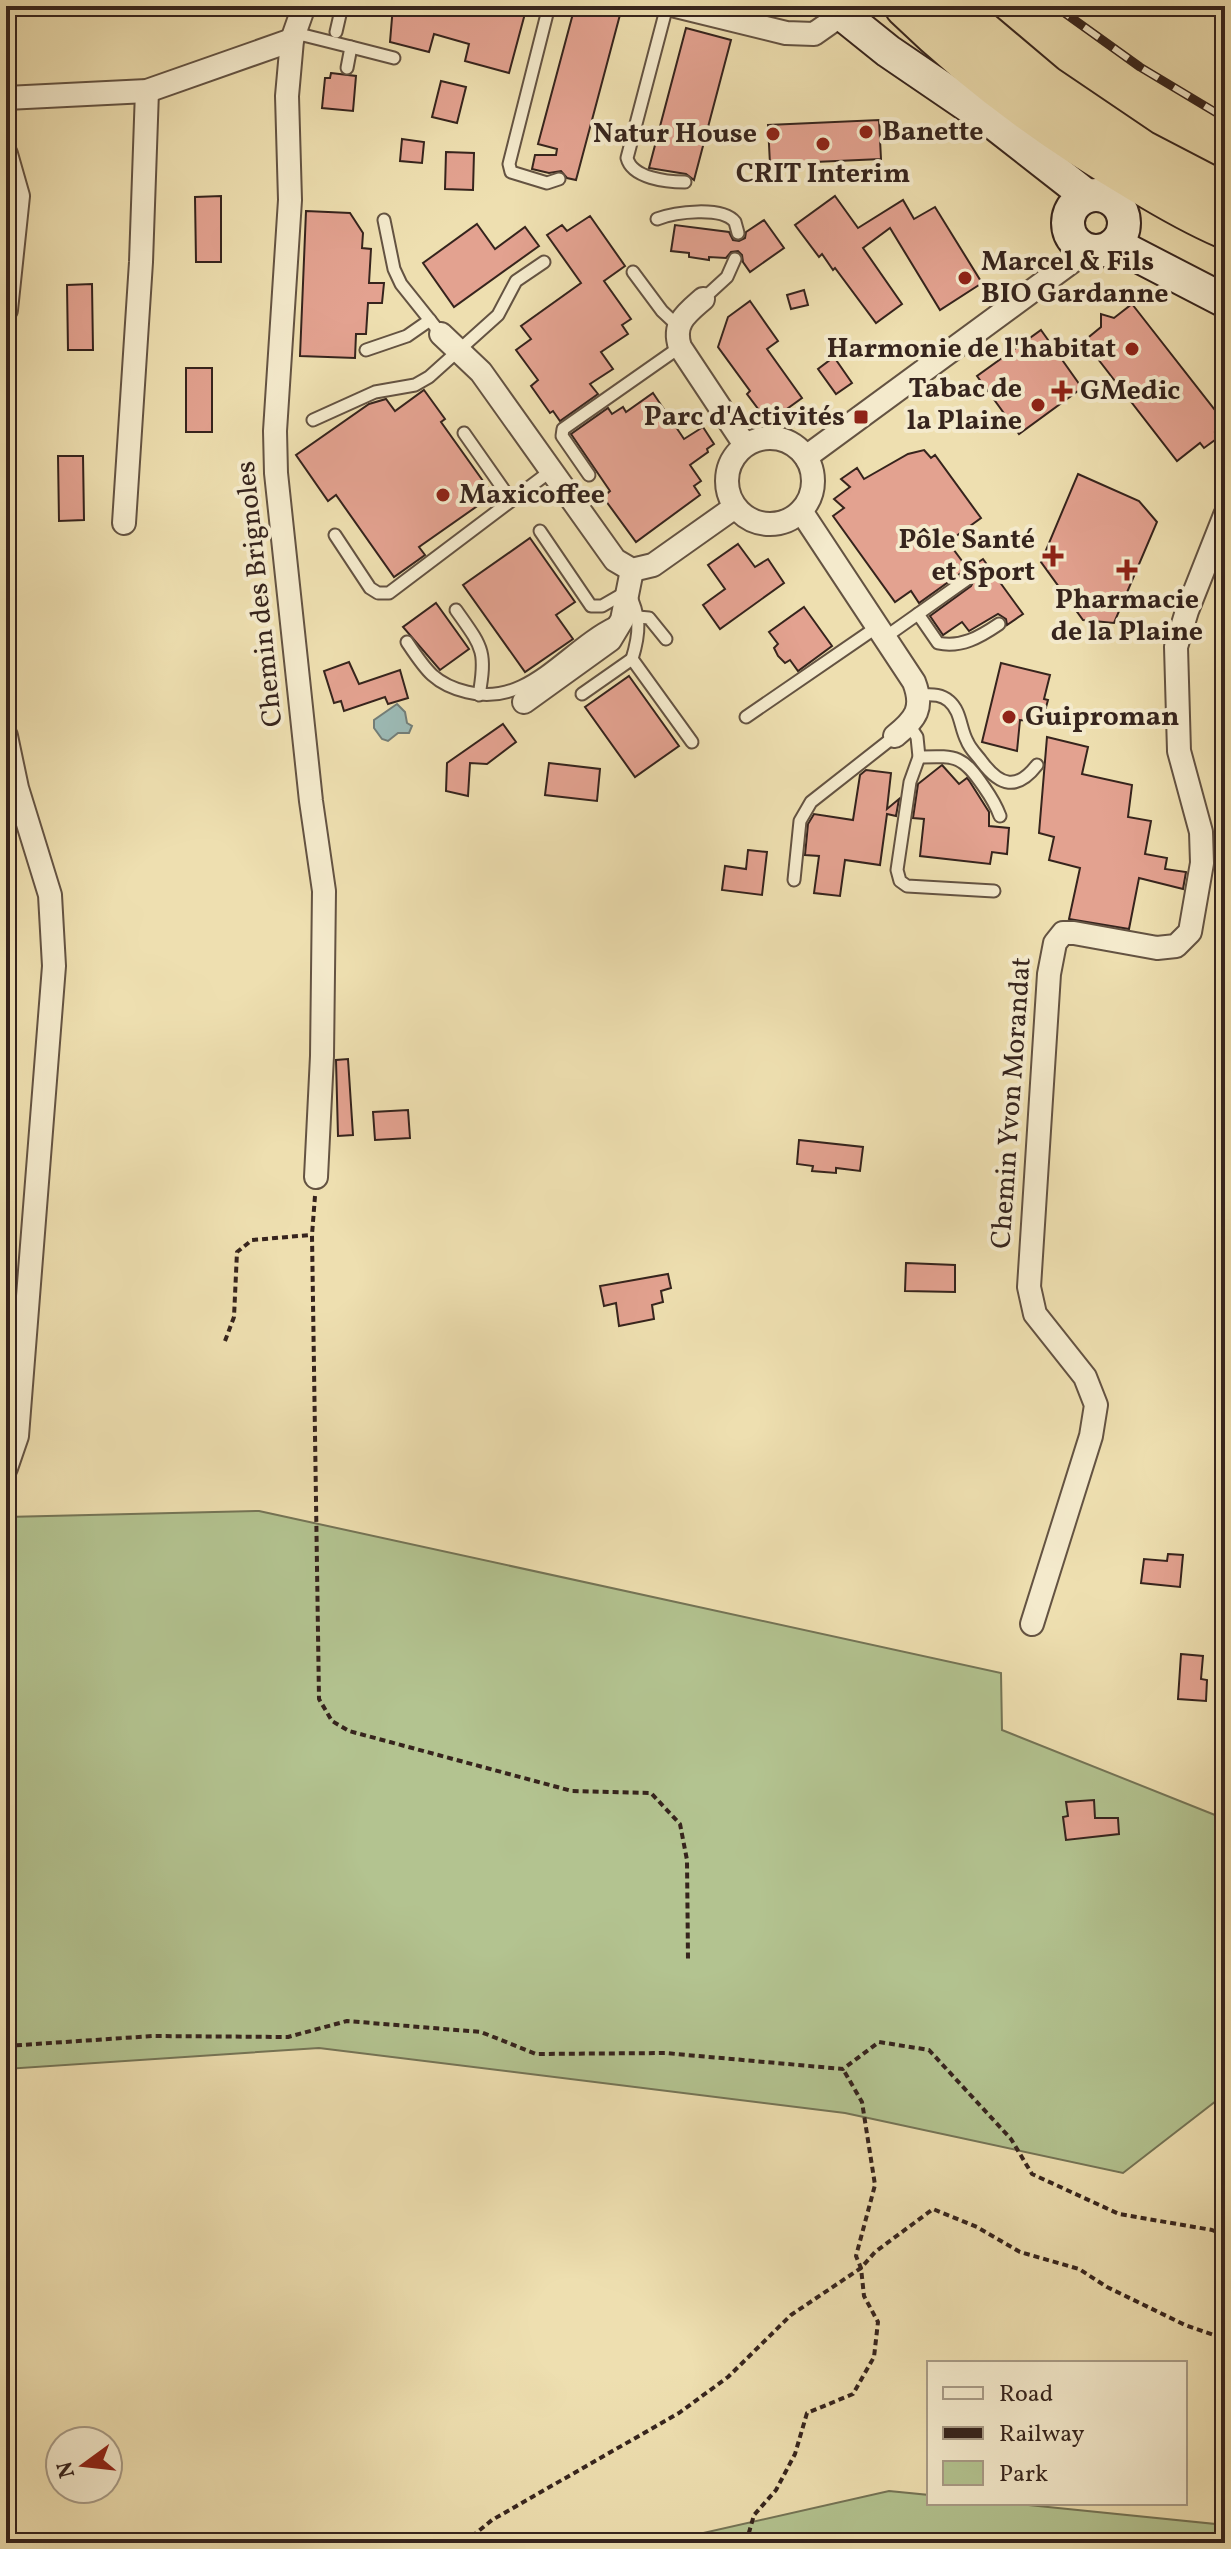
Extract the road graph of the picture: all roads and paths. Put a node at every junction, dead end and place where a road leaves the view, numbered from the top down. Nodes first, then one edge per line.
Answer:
1 (304, 6) edge
2 (342, 6) edge
3 (549, 6) edge
4 (667, 6) edge
5 (676, 6) edge
6 (906, 6) edge
7 (950, 6) edge
8 (844, 9) edge
9 (336, 32) dead end
10 (293, 37) junction
11 (351, 47) junction
12 (394, 58) dead end
13 (347, 68) dead end
14 (147, 91) junction
15 (6, 98) edge
16 (6, 154) edge
17 (559, 179) dead end
18 (685, 182) dead end
19 (1225, 195) edge
20 (657, 219) dead end
21 (384, 220) dead end
22 (1085, 226) junction
23 (1225, 227) edge
24 (738, 233) dead end
25 (735, 259) dead end
26 (544, 262) dead end
27 (633, 272) dead end
28 (1225, 279) edge
29 (703, 299) joint
30 (1225, 301) edge
31 (6, 310) edge
32 (435, 327) junction
33 (679, 336) junction
34 (459, 349) junction
35 (366, 350) dead end
36 (313, 420) dead end
37 (464, 433) dead end
38 (745, 445) junction
39 (806, 457) junction
40 (552, 470) junction
41 (589, 475) dead end
42 (511, 500) junction
43 (735, 507) junction
44 (801, 511) junction
45 (1225, 515) edge
46 (124, 523) dead end
47 (540, 531) dead end
48 (335, 535) dead end
49 (966, 580) dead end
50 (630, 581) junction
51 (456, 610) dead end
52 (918, 614) junction
53 (630, 618) junction
54 (999, 624) dead end
55 (880, 633) junction
56 (666, 639) dead end
57 (407, 642) dead end
58 (632, 659) junction
59 (582, 694) dead end
60 (479, 695) junction
61 (919, 695) junction
62 (524, 702) dead end
63 (746, 717) dead end
64 (902, 730) junction
65 (6, 736) edge
66 (692, 742) dead end
67 (919, 757) junction
68 (1037, 765) dead end
69 (1000, 816) dead end
70 (794, 880) dead end
71 (994, 891) dead end
72 (316, 1177) joint
73 (312, 1235) junction
74 (225, 1341) dead end
75 (6, 1468) edge
76 (1032, 1624) dead end
77 (688, 1959) dead end
78 (6, 2046) edge
79 (843, 2069) junction
80 (1225, 2235) edge
81 (861, 2268) junction
82 (1225, 2339) edge
83 (464, 2543) edge
84 (746, 2543) edge

1 - 10 street, Chemin des Brignoles
2 - 9 lane
3 - 17 lane
4 - 18 lane
5 - 8 street
6 - 23 highway
7 - 19 highway
8 - 22 street
10 - 11 lane
10 - 14 street
10 - 72 street, Chemin des Brignoles
11 - 12 lane
11 - 13 lane
14 - 15 street
14 - 46 street
16 - 31 street
20 - 24 lane
21 - 32 lane
22 - 28 street
22 - 30 street
22 - 39 street
25 - 29 lane
26 - 34 lane
27 - 33 lane
29 - 33 street
32 - 34 street
32 - 35 lane
33 - 38 street
33 - 41 lane
34 - 36 lane
34 - 40 street
37 - 42 lane
38 - 39 street
38 - 43 street
39 - 44 street
40 - 42 lane
40 - 50 street
42 - 48 lane
43 - 44 street
43 - 50 street
44 - 55 street
45 - 76 street, Chemin Yvon Morandat
47 - 50 lane
49 - 52 lane
50 - 53 street
51 - 60 lane
52 - 54 lane
52 - 55 lane
53 - 56 lane
53 - 58 lane
53 - 60 lane
53 - 62 street
55 - 61 street
55 - 63 lane
57 - 60 lane
58 - 59 lane
58 - 66 lane
61 - 64 street
61 - 68 lane
64 - 67 lane
64 - 70 lane
65 - 75 street
67 - 69 lane
67 - 71 lane
72 - 73 path
73 - 74 path
73 - 77 path
78 - 79 path
79 - 80 path
79 - 81 path
81 - 82 path
81 - 83 path
81 - 84 path

